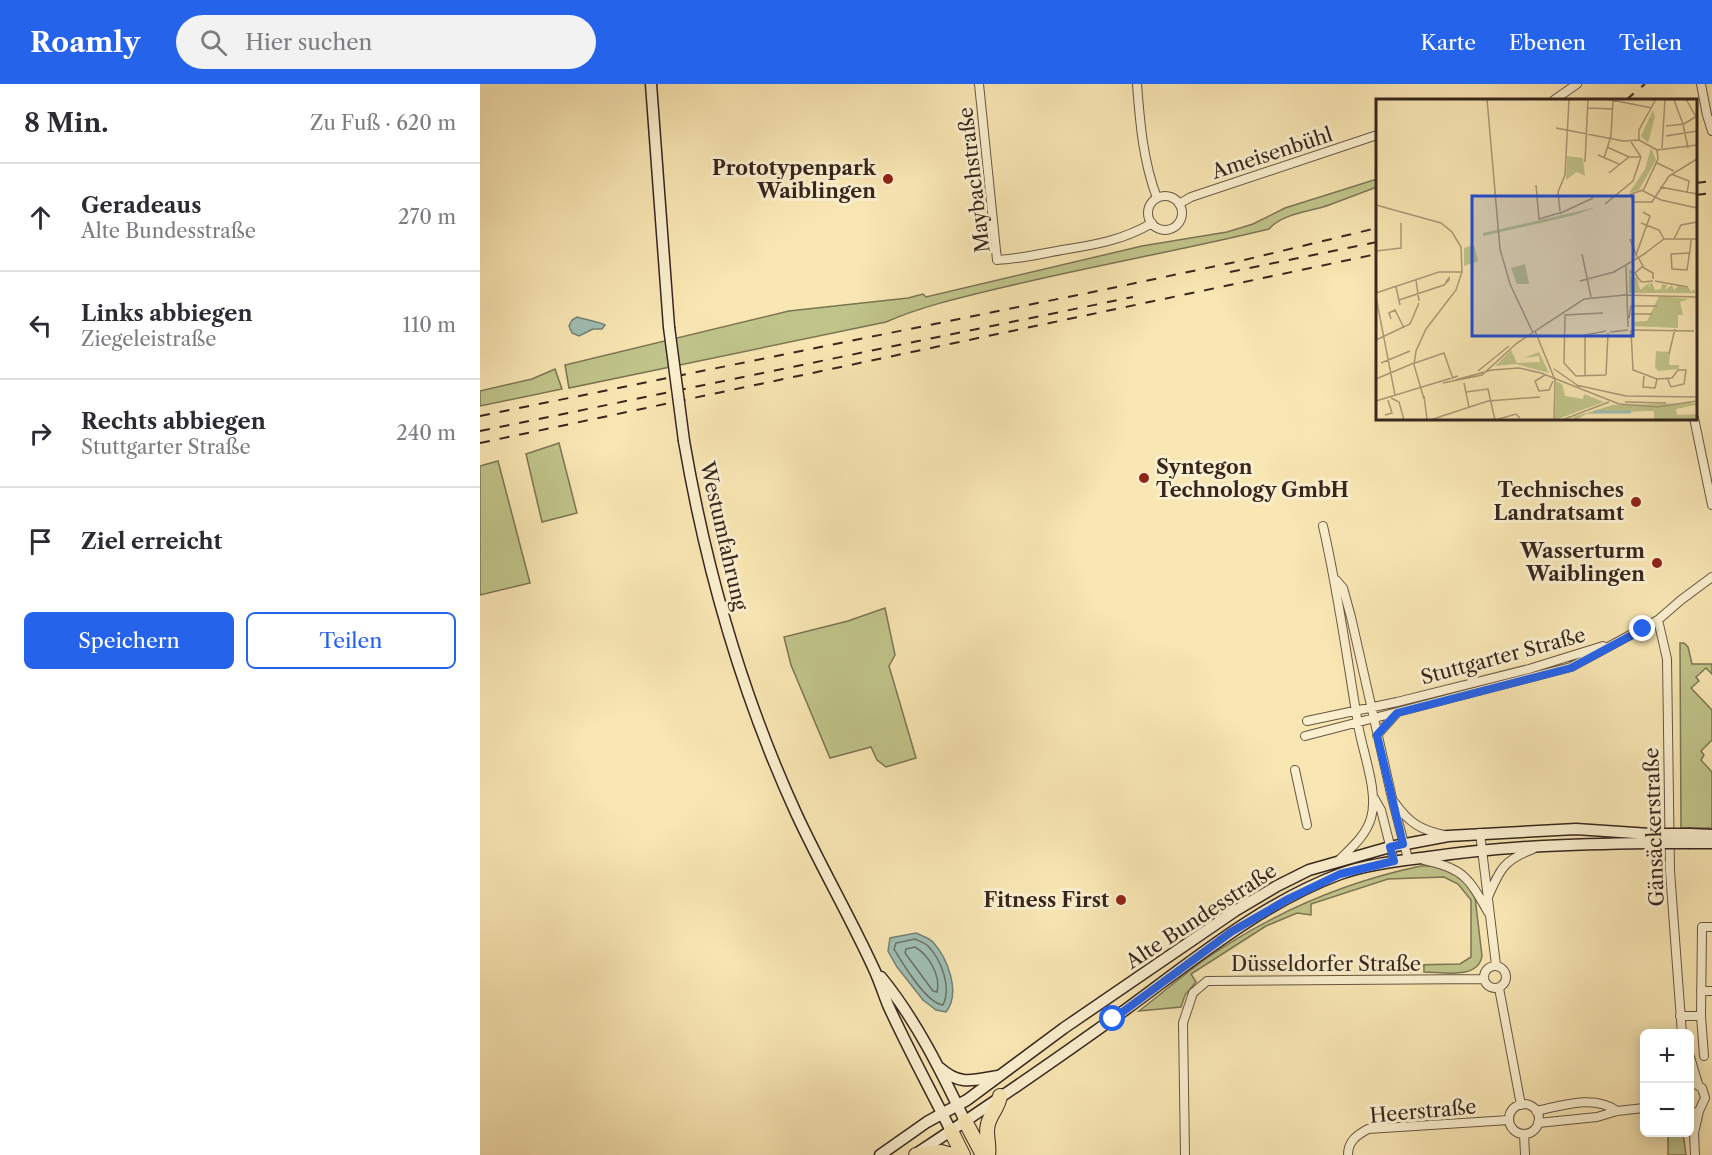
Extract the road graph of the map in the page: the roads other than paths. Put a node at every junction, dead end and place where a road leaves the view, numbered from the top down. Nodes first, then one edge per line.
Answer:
1 (651, 84) edge
2 (979, 84) edge
3 (1137, 84) edge
4 (1577, 84) edge
5 (1701, 84) edge
6 (1555, 99) edge
7 (1712, 131) edge
8 (1376, 135) edge
9 (1157, 198) junction
10 (1179, 204) junction
11 (1152, 224) junction
12 (1694, 420) edge
13 (1712, 505) edge
14 (1323, 526) dead end
15 (1712, 578) edge
16 (1335, 579) junction
17 (1658, 620) junction
18 (1618, 641) junction
19 (1367, 692) junction
20 (1397, 702) junction
21 (1371, 707) junction
22 (1357, 710) junction
23 (1397, 713) junction
24 (1374, 719) junction
25 (1308, 721) dead end
26 (1357, 723) junction
27 (1377, 735) junction
28 (1305, 736) dead end
29 (1294, 770) dead end
30 (1373, 797) junction
31 (1392, 798) junction
32 (1307, 825) dead end
33 (1480, 833) junction
34 (1712, 835) edge
35 (1448, 836) junction
36 (1650, 838) junction
37 (1690, 838) junction
38 (1712, 843) edge
39 (1403, 844) junction
40 (1542, 845) junction
41 (1390, 847) junction
42 (1482, 849) junction
43 (1412, 858) junction
44 (1338, 861) junction
45 (1394, 861) junction
46 (1488, 898) junction
47 (1489, 913) junction
48 (1712, 927) edge
49 (1496, 965) junction
50 (874, 968) junction
51 (1483, 979) junction
52 (1499, 988) junction
53 (1701, 991) junction
54 (1712, 991) edge
55 (1680, 1016) junction
56 (1701, 1016) junction
57 (1681, 1029) edge
58 (1704, 1056) dead end
59 (936, 1065) junction
60 (1001, 1075) junction
61 (1696, 1084) edge
62 (1712, 1093) edge
63 (1000, 1096) junction
64 (1712, 1103) edge
65 (957, 1104) junction
66 (1521, 1105) junction
67 (1640, 1108) edge
68 (1701, 1109) junction
69 (1536, 1111) junction
70 (1617, 1111) junction
71 (1694, 1112) edge
72 (942, 1114) junction
73 (1509, 1120) junction
74 (965, 1121) junction
75 (1538, 1123) junction
76 (1694, 1126) edge
77 (951, 1131) junction
78 (1524, 1134) junction
79 (1693, 1137) edge
80 (1348, 1152) edge
81 (880, 1155) edge
82 (915, 1155) edge
83 (951, 1155) edge
84 (963, 1155) edge
85 (983, 1155) edge
86 (988, 1155) edge
87 (1185, 1155) edge
88 (1525, 1155) edge
89 (1695, 1155) edge

1 - 50 main road, Westumfahrung, bridge
2 - 11 street, Maybachstraße
3 - 9 street
4 - 6 street
5 - 7 street
8 - 10 street, Ameisenbühl
9 - 10 street
9 - 11 street
10 - 11 street
12 - 13 street
14 - 16 street
15 - 17 street, Stuttgarter Straße
16 - 19 street
16 - 22 street
17 - 18 street, Stuttgarter Straße
17 - 55 street, Gänsäckerstraße
18 - 20 street, Stuttgarter Straße
18 - 23 street, Stuttgarter Straße
19 - 20 street
19 - 21 street
20 - 21 street, Stuttgarter Straße
21 - 22 street, Stuttgarter Straße
21 - 24 street
22 - 25 street, Stuttgarter Straße
22 - 26 street
23 - 24 street, Stuttgarter Straße
23 - 27 street
24 - 26 street, Stuttgarter Straße
24 - 27 street
26 - 28 street, Stuttgarter Straße
26 - 30 street
27 - 31 street
29 - 32 street
30 - 41 street
30 - 44 street
31 - 35 street
31 - 39 street
33 - 35 main road, Alte Bundesstraße
33 - 36 main road, Alte Bundesstraße
33 - 42 street
34 - 37 main road
35 - 39 main road, Alte Bundesstraße
36 - 37 main road, bridge
36 - 40 main road, Alte Bundesstraße
37 - 38 main road
39 - 41 main road, Alte Bundesstraße
39 - 43 street
40 - 42 main road, Alte Bundesstraße
40 - 46 street
41 - 44 main road, Alte Bundesstraße
41 - 45 street
42 - 43 main road, Alte Bundesstraße
42 - 46 street
43 - 45 main road, Alte Bundesstraße
43 - 47 street
44 - 60 main road, Alte Bundesstraße
45 - 63 main road, Alte Bundesstraße
46 - 47 street
47 - 49 street
48 - 53 street
49 - 51 street
49 - 52 street
50 - 59 main road, Westumfahrung
50 - 72 main road, Westumfahrung
51 - 52 street
51 - 87 street, Düsseldorfer Straße
52 - 66 street
53 - 54 street
53 - 56 street
55 - 56 street
55 - 57 street, Gänsäckerstraße
56 - 58 street
59 - 60 main road
59 - 65 main road, Westumfahrung
60 - 65 main road, Alte Bundesstraße
61 - 62 street
61 - 68 street
63 - 74 main road, Alte Bundesstraße
63 - 86 highway
64 - 68 street
65 - 72 main road, Alte Bundesstraße
65 - 74 main road, Westumfahrung
66 - 69 street
66 - 73 street
67 - 70 street
68 - 71 street
68 - 76 street
69 - 70 street
69 - 75 street
70 - 75 street
72 - 77 main road, Westumfahrung
72 - 81 main road, Alte Bundesstraße
73 - 78 street
73 - 80 street, Heerstraße
74 - 77 main road, Alte Bundesstraße
74 - 85 highway
75 - 78 street
77 - 82 main road, Alte Bundesstraße
77 - 84 highway
78 - 88 street
79 - 89 street
82 - 83 highway

